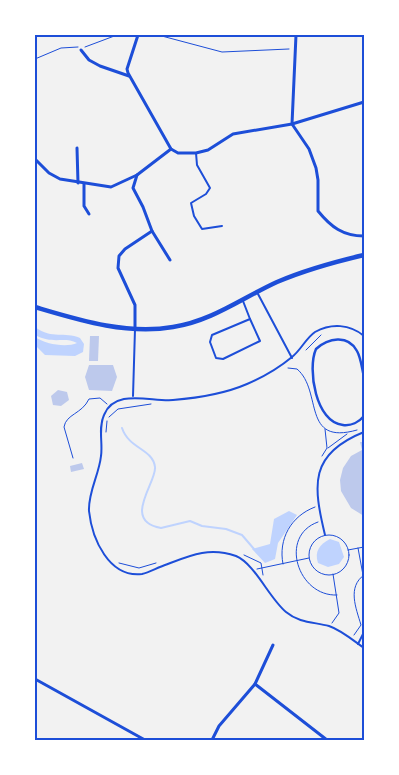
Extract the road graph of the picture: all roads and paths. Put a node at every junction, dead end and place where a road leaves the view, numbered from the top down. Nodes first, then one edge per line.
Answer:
1 (117, 35) edge
2 (138, 35) edge
3 (158, 35) edge
4 (296, 35) edge
5 (296, 48) junction
6 (81, 50) junction
7 (35, 59) edge
8 (129, 76) junction
9 (364, 102) edge
10 (292, 124) junction
11 (77, 148) dead end
12 (171, 150) junction
13 (196, 153) junction
14 (35, 159) edge
15 (137, 175) junction
16 (78, 183) junction
17 (84, 184) junction
18 (90, 214) dead end
19 (222, 226) dead end
20 (152, 231) junction
21 (364, 236) edge
22 (364, 256) edge
23 (170, 260) dead end
24 (258, 294) junction
25 (243, 301) junction
26 (35, 307) edge
27 (250, 319) junction
28 (135, 329) junction
29 (364, 336) edge
30 (292, 358) junction
31 (364, 378) edge
32 (134, 398) junction
33 (146, 404) dead end
34 (109, 407) junction
35 (364, 416) edge
36 (364, 432) edge
37 (348, 433) dead end
38 (106, 435) dead end
39 (327, 448) dead end
40 (73, 458) dead end
41 (318, 506) junction
42 (321, 521) junction
43 (325, 535) junction
44 (364, 547) edge
45 (358, 548) junction
46 (348, 550) junction
47 (238, 553) dead end
48 (310, 558) junction
49 (114, 559) dead end
50 (364, 559) edge
51 (360, 560) junction
52 (163, 561) dead end
53 (297, 561) junction
54 (283, 564) junction
55 (262, 568) junction
56 (252, 570) junction
57 (333, 574) junction
58 (363, 575) edge
59 (266, 582) dead end
60 (337, 595) junction
61 (325, 622) dead end
62 (332, 622) junction
63 (329, 626) junction
64 (364, 632) edge
65 (351, 640) junction
66 (358, 644) junction
67 (273, 645) dead end
68 (364, 648) edge
69 (35, 679) edge
70 (255, 684) junction
71 (145, 740) edge
72 (212, 740) edge
73 (326, 740) edge

1 - 6 path
2 - 8 street
3 - 5 path
4 - 5 street
5 - 10 street
6 - 7 path
6 - 8 street
8 - 12 street
9 - 10 street
10 - 13 street
10 - 21 street
11 - 16 street
12 - 13 street
12 - 15 street
13 - 19 lane
14 - 16 street
15 - 17 street
15 - 20 street
16 - 17 street
17 - 18 street
20 - 23 street
20 - 28 street
22 - 24 street
24 - 25 street
24 - 30 lane
25 - 27 lane
25 - 28 street
26 - 28 street
27 - 27 lane
28 - 32 lane
29 - 30 lane
30 - 32 lane
31 - 35 street
32 - 34 lane
33 - 38 path
34 - 40 path
34 - 56 lane
36 - 41 lane
37 - 39 path
41 - 42 lane
41 - 54 path
42 - 43 lane
42 - 53 path
43 - 46 path
43 - 48 path
44 - 45 path
45 - 46 path
45 - 51 path
46 - 57 path
47 - 55 path
48 - 53 path
48 - 57 path
49 - 52 path
50 - 51 path
51 - 58 path
53 - 54 path
53 - 60 path
54 - 55 path
55 - 56 path
55 - 59 path
56 - 63 lane
57 - 60 path
58 - 65 path
60 - 62 path
61 - 62 path
62 - 63 path
63 - 65 lane
64 - 66 lane
65 - 66 lane
66 - 68 lane
67 - 70 street
69 - 71 street
70 - 72 street
70 - 73 street

